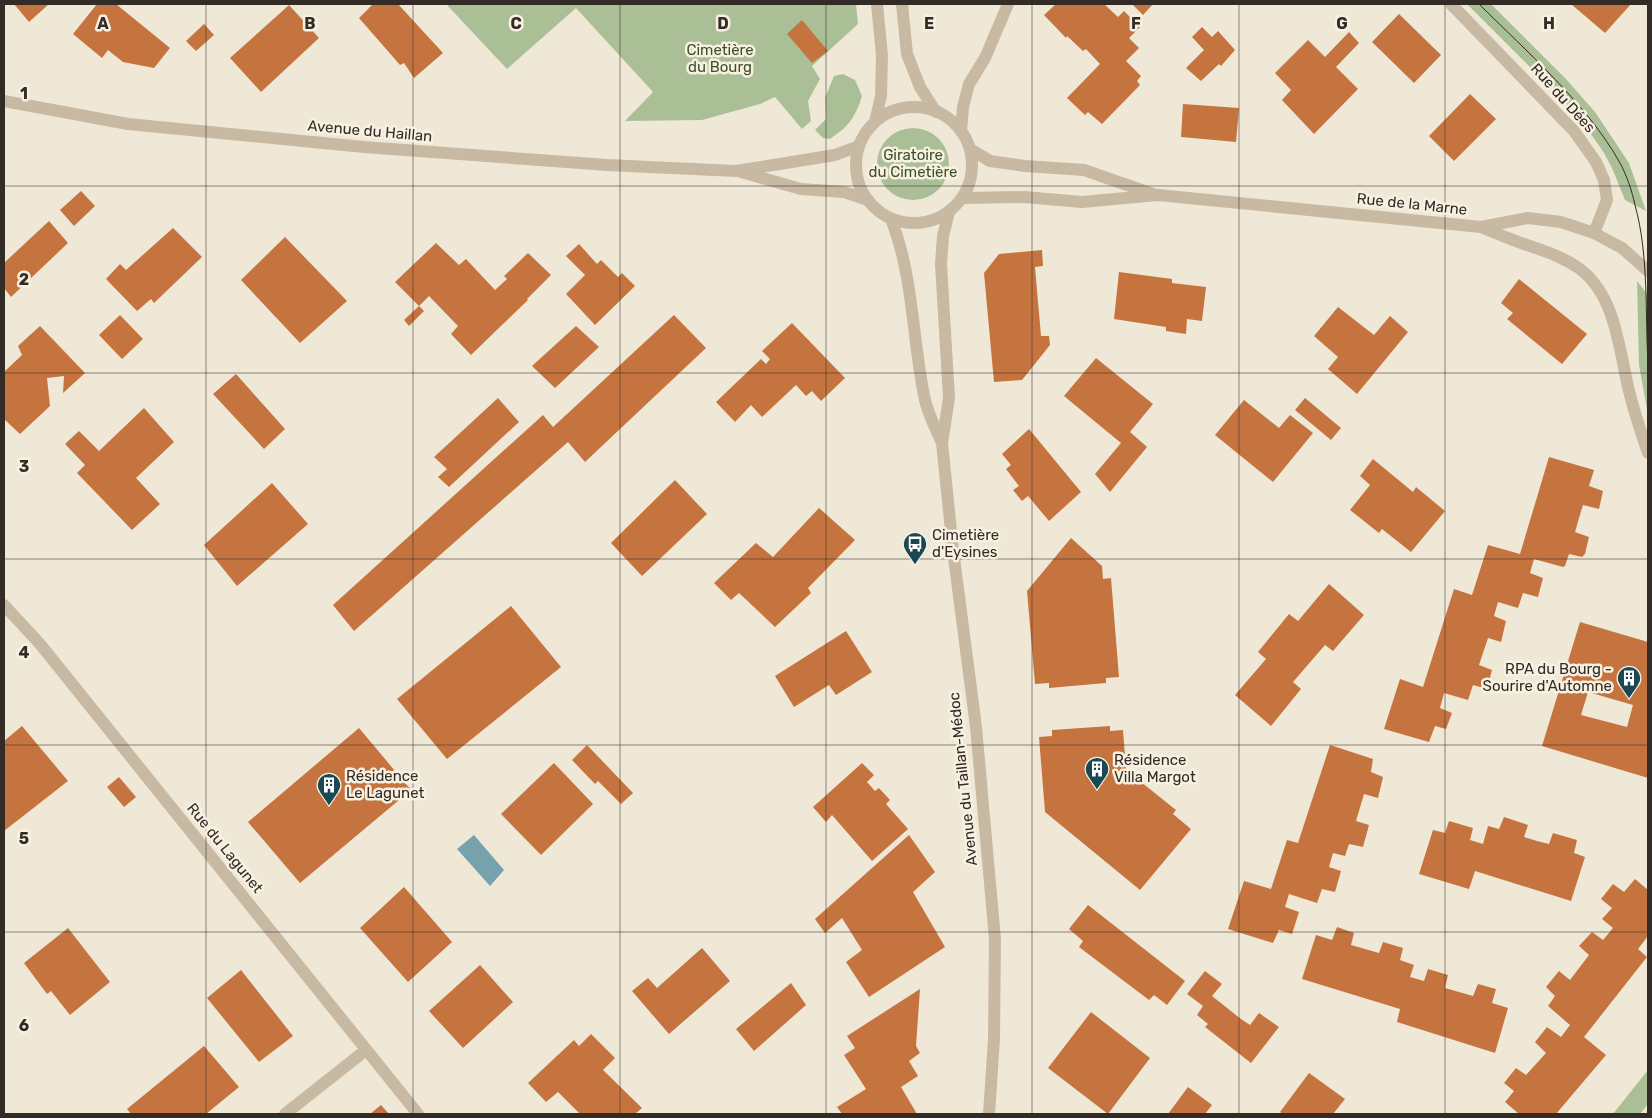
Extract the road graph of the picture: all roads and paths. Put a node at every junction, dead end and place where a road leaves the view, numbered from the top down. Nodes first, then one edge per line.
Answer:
1 (877, 4) edge
2 (902, 4) edge
3 (1008, 4) edge
4 (1451, 4) edge
5 (4, 101) edge
6 (936, 112) junction
7 (875, 122) junction
8 (961, 131) junction
9 (859, 146) junction
10 (970, 149) junction
11 (736, 171) junction
12 (1158, 195) junction
13 (963, 198) junction
14 (868, 200) junction
15 (949, 212) junction
16 (892, 219) junction
17 (1481, 227) junction
18 (1594, 233) junction
19 (1648, 271) edge
20 (942, 443) junction
21 (1648, 453) edge
22 (4, 605) edge
23 (366, 1050) junction
24 (285, 1114) edge
25 (418, 1114) edge
26 (989, 1114) edge

1 - 7 street
2 - 6 street
3 - 8 street
4 - 18 street, Rue du Dées
5 - 11 street, Avenue du Haillan
6 - 7 street
6 - 8 street
7 - 9 street
8 - 10 street
9 - 11 street, Avenue du Haillan
9 - 14 street
10 - 12 street, Rue de la Marne
10 - 13 street
11 - 14 street, Avenue du Haillan
12 - 13 street, Rue de la Marne
12 - 17 street, Rue de la Marne
13 - 15 street
14 - 16 street
15 - 16 street
15 - 20 street, Avenue du Taillan-Médoc
16 - 20 street, Avenue du Taillan-Médoc
17 - 18 street, Rue de la Marne
17 - 21 street
18 - 19 street, Rue de la Marne
20 - 26 street, Avenue du Taillan-Médoc
22 - 23 street, Rue du Lagunet
23 - 24 street
23 - 25 street, Rue du Lagunet

